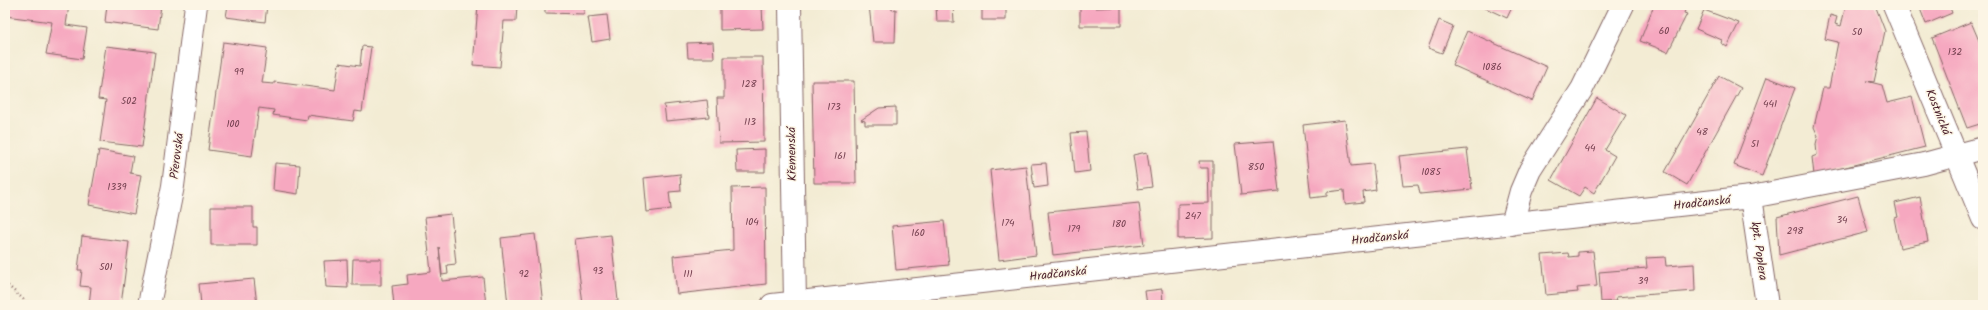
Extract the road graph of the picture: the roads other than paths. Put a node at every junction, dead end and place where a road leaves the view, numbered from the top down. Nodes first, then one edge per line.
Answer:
1 (196, 5) edge
2 (790, 5) edge
3 (1623, 5) edge
4 (1894, 5) edge
5 (1983, 148) edge
6 (1956, 156) junction
7 (1750, 197) junction
8 (1983, 219) edge
9 (1512, 224) junction
10 (795, 303) junction
11 (149, 305) edge
12 (772, 305) edge
13 (1766, 305) edge

1 - 11 street, Přerovská
2 - 10 street, Křemenská
3 - 9 street
4 - 6 street, Kostnická
5 - 6 street, Hradčanská
6 - 7 street, Hradčanská
6 - 8 street, Kostnická
7 - 9 street, Hradčanská
7 - 13 street, kpt. Poplera
9 - 10 street, Hradčanská
10 - 12 street, Hradčanská

